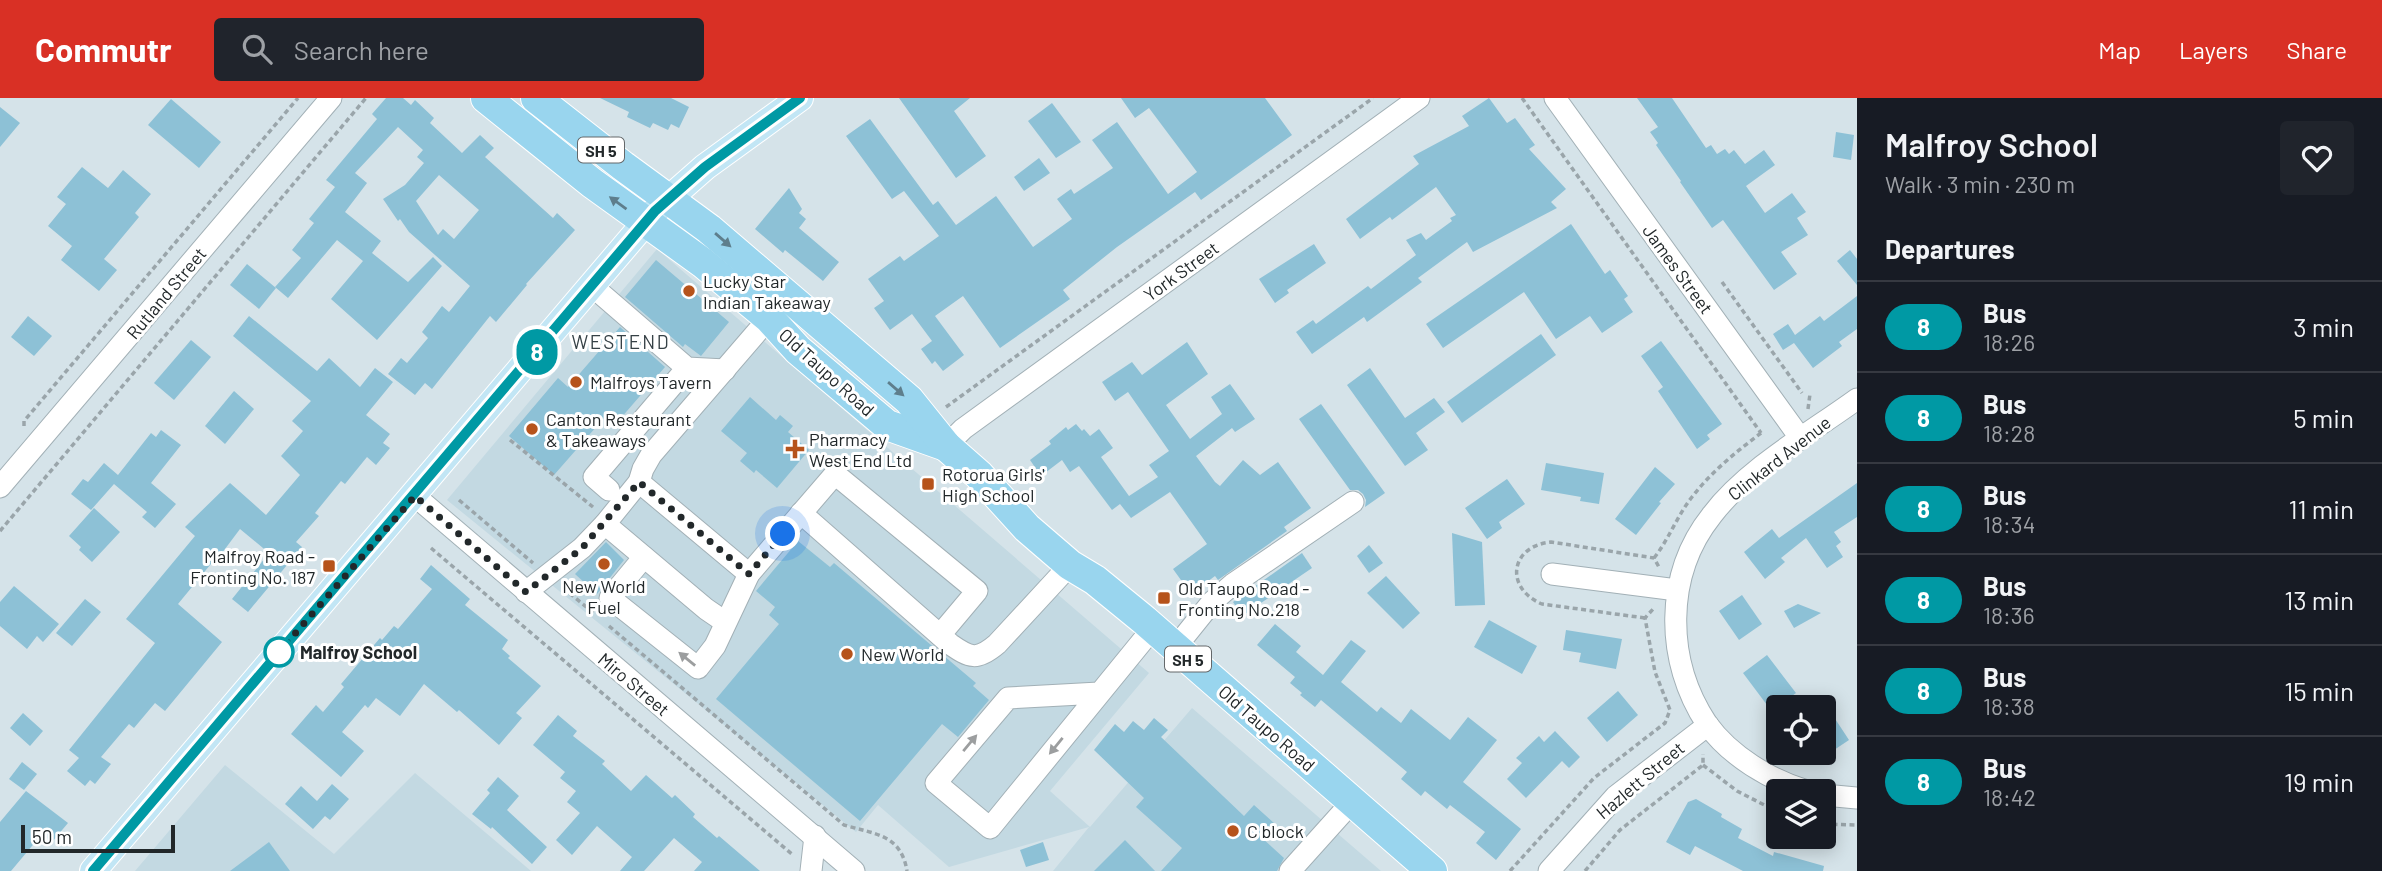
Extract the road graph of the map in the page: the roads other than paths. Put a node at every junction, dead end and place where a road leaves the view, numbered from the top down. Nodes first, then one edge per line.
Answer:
1 (331, 98) edge
2 (486, 98) edge
3 (536, 98) edge
4 (800, 98) edge
5 (1419, 98) edge
6 (1555, 98) edge
7 (668, 199) junction
8 (645, 223) junction
9 (592, 286) junction
10 (769, 318) junction
11 (687, 368) junction
12 (725, 369) junction
13 (1857, 399) edge
14 (1801, 439) junction
15 (946, 446) junction
16 (639, 482) junction
17 (0, 487) edge
18 (609, 490) dead end
19 (415, 496) junction
20 (1353, 502) dead end
21 (801, 513) junction
22 (599, 516) junction
23 (644, 557) junction
24 (1070, 565) junction
25 (749, 574) junction
26 (1552, 574) dead end
27 (1677, 590) junction
28 (526, 592) junction
29 (725, 622) junction
30 (1153, 628) junction
31 (940, 635) junction
32 (1175, 648) junction
33 (1099, 692) junction
34 (1708, 725) junction
35 (1777, 779) edge
36 (1836, 796) edge
37 (1857, 798) edge
38 (1352, 802) junction
39 (815, 836) junction
40 (93, 871) edge
41 (811, 871) edge
42 (854, 871) edge
43 (1290, 871) edge
44 (1432, 871) edge
45 (1549, 871) edge

1 - 17 street, Rutland Street
8 -> 2 highway, Old Taupo Road / SH 5
3 - 7 highway, Old Taupo Road / SH 5
4 - 7 main road
5 - 15 street, York Street
6 - 14 street, James Street
7 - 8 main road
7 -> 15 highway, Old Taupo Road / SH 5
8 - 9 main road
8 - 10 highway, Old Taupo Road / SH 5
9 - 11 street
9 - 19 main road
10 - 12 street
10 - 15 highway, Old Taupo Road / SH 5
11 - 12 street
11 - 18 street
12 - 16 street
13 - 14 street, Clinkard Avenue
14 - 27 street, Clinkard Avenue
15 - 24 highway, Old Taupo Road / SH 5
16 - 22 street
16 - 25 street
19 - 28 street, Miro Street
19 - 40 main road
20 - 32 street
21 - 25 street
21 - 31 street
21 - 31 street
22 - 23 street
22 - 28 street
23 - 29 street
29 -> 23 street
24 - 30 highway, Old Taupo Road / SH 5
24 - 31 street
25 - 29 street
26 - 27 street
27 - 34 street, Clinkard Avenue
28 - 39 street, Miro Street
30 - 32 highway, Old Taupo Road / SH 5
30 - 33 street
32 - 38 highway, Old Taupo Road / SH 5
33 -> 33 street
34 - 35 street, Clinkard Avenue
34 - 45 street, Hazlett Street
36 - 37 street
38 - 43 street
38 - 44 highway, Old Taupo Road / SH 5
39 - 41 street
39 - 42 street, Miro Street

